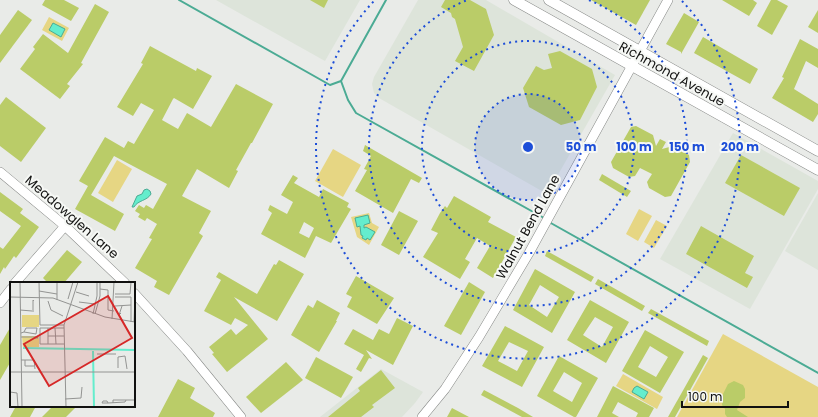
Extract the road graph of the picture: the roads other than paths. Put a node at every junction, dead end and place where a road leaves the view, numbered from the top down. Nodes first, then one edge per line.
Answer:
1 (514, 0) edge
2 (548, 0) edge
3 (668, 0) edge
4 (539, 14) junction
5 (640, 51) junction
6 (632, 66) junction
7 (749, 112) junction
8 (740, 127) junction
9 (818, 151) edge
10 (818, 170) edge
11 (0, 172) edge
12 (65, 226) junction
13 (16, 282) edge
14 (124, 282) edge
15 (10, 289) edge
16 (135, 294) edge
17 (0, 303) edge
18 (241, 417) edge
19 (422, 417) edge

1 - 4 main road, Richmond Avenue
2 - 4 main road
2 - 5 main road, Richmond Avenue
3 - 5 street, Walnut Bend Lane
4 - 6 main road, Richmond Avenue
5 - 6 street, Walnut Bend Lane
5 - 7 main road, Richmond Avenue
6 - 8 main road, Richmond Avenue
6 - 19 street, Walnut Bend Lane
7 - 8 main road
7 - 9 main road, Richmond Avenue
8 - 10 main road, Richmond Avenue
11 - 12 street, Meadowglen Lane
12 - 13 street
12 - 14 street, Meadowglen Lane
15 - 17 street
16 - 18 street

